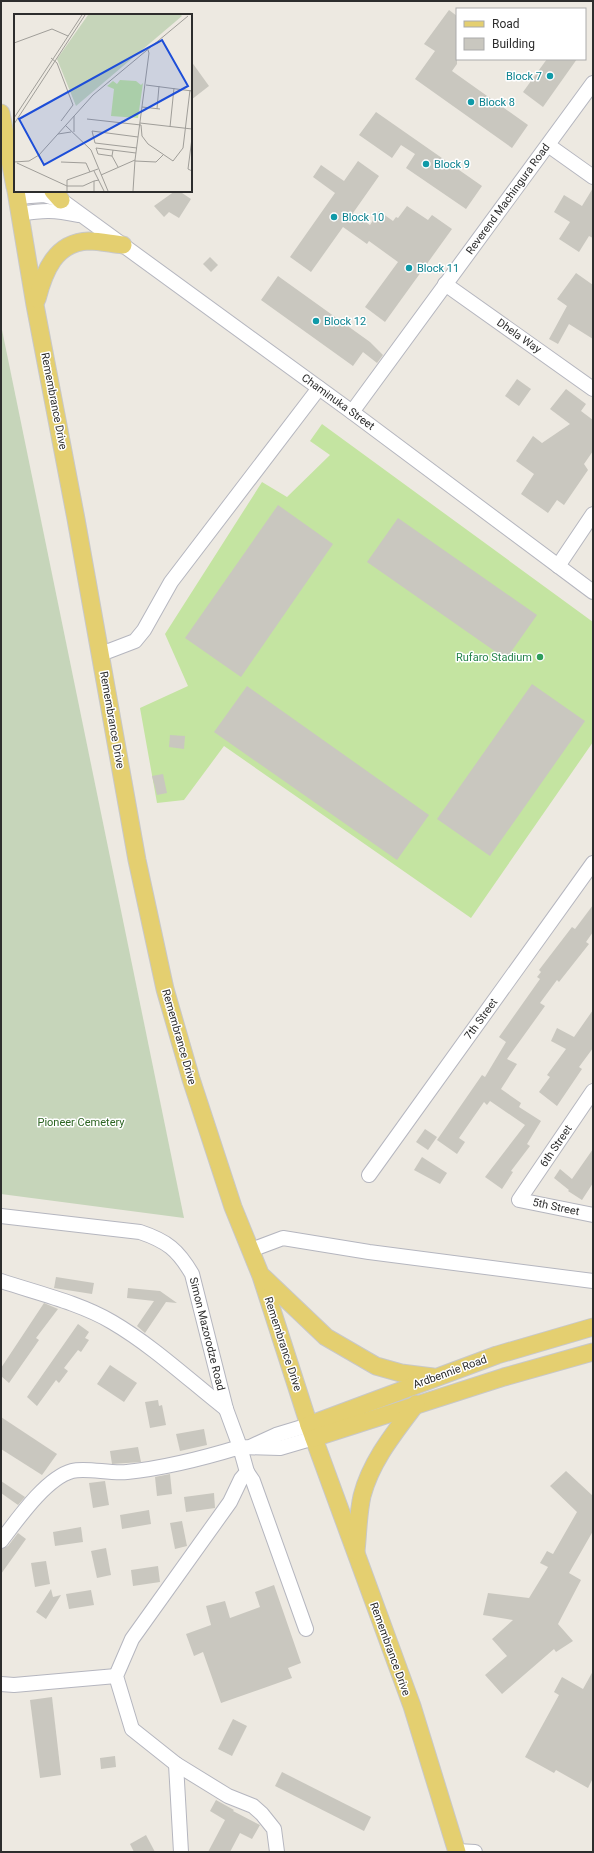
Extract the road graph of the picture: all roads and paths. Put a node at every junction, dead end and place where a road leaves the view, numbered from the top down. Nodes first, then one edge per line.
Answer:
1 (593, 83) edge
2 (1, 113) edge
3 (11, 141) edge
4 (548, 145) junction
5 (14, 171) edge
6 (593, 178) edge
7 (16, 192) edge
8 (23, 192) edge
9 (57, 195) edge
10 (20, 214) junction
11 (81, 215) junction
12 (123, 245) junction
13 (445, 284) junction
14 (35, 305) junction
15 (319, 388) junction
16 (593, 388) edge
17 (352, 412) junction
18 (593, 514) edge
19 (558, 566) junction
20 (593, 592) edge
21 (101, 654) junction
22 (593, 863) edge
23 (593, 1091) edge
24 (369, 1176) dead end
25 (519, 1200) joint
26 (593, 1215) edge
27 (1, 1216) edge
28 (251, 1250) junction
29 (261, 1276) junction
30 (1, 1281) edge
31 (593, 1281) edge
32 (593, 1327) edge
33 (593, 1352) edge
34 (435, 1377) junction
35 (416, 1404) junction
36 (226, 1409) junction
37 (311, 1432) junction
38 (245, 1447) junction
39 (247, 1472) junction
40 (1, 1541) edge
41 (356, 1555) junction
42 (306, 1629) dead end
43 (116, 1676) junction
44 (1, 1684) edge
45 (176, 1764) junction
46 (181, 1852) edge
47 (277, 1852) edge
48 (457, 1852) edge
49 (475, 1852) edge

1 - 4 street, Reverend Machingura Road
2 - 3 main road, Remembrance Drive
3 - 5 main road, Remembrance Drive
4 - 6 street
4 - 13 street, Reverend Machingura Road
7 - 10 main road, Remembrance Drive
8 - 9 street
9 - 11 street, Chaminuka Street
10 - 11 street
10 - 14 main road, Remembrance Drive
11 - 12 street, Chaminuka Street
12 - 14 main road
12 - 15 street, Chaminuka Street
13 - 16 street, Dhela Way
13 - 17 street, Reverend Machingura Road
14 - 21 main road, Remembrance Drive
15 - 17 street, Chaminuka Street
15 - 21 street
17 - 19 street, Chaminuka Street
18 - 19 street
19 - 20 street, Chaminuka Street
21 - 28 main road, Remembrance Drive
22 - 24 street, 7th Street
23 - 25 street, 6th Street
25 - 26 street, 5th Street
27 - 36 street, Simon Mazorodze Road
28 - 29 main road, Remembrance Drive
28 - 31 street
29 - 34 main road
29 - 37 main road, Remembrance Drive
30 - 36 street
32 - 34 main road, Ardbennie Road
33 - 35 main road, Ardbennie Road
34 - 37 main road, Ardbennie Road
35 - 37 main road, Ardbennie Road
35 - 41 main road
36 - 38 street, Simon Mazorodze Road
37 - 38 street
37 - 41 main road, Remembrance Drive
38 - 39 street, Simon Mazorodze Road
38 - 40 street
39 - 42 street, Simon Mazorodze Road
39 - 43 street
41 - 48 main road, Remembrance Drive
43 - 44 street
43 - 45 street
45 - 46 street
45 - 47 street
48 - 49 street

